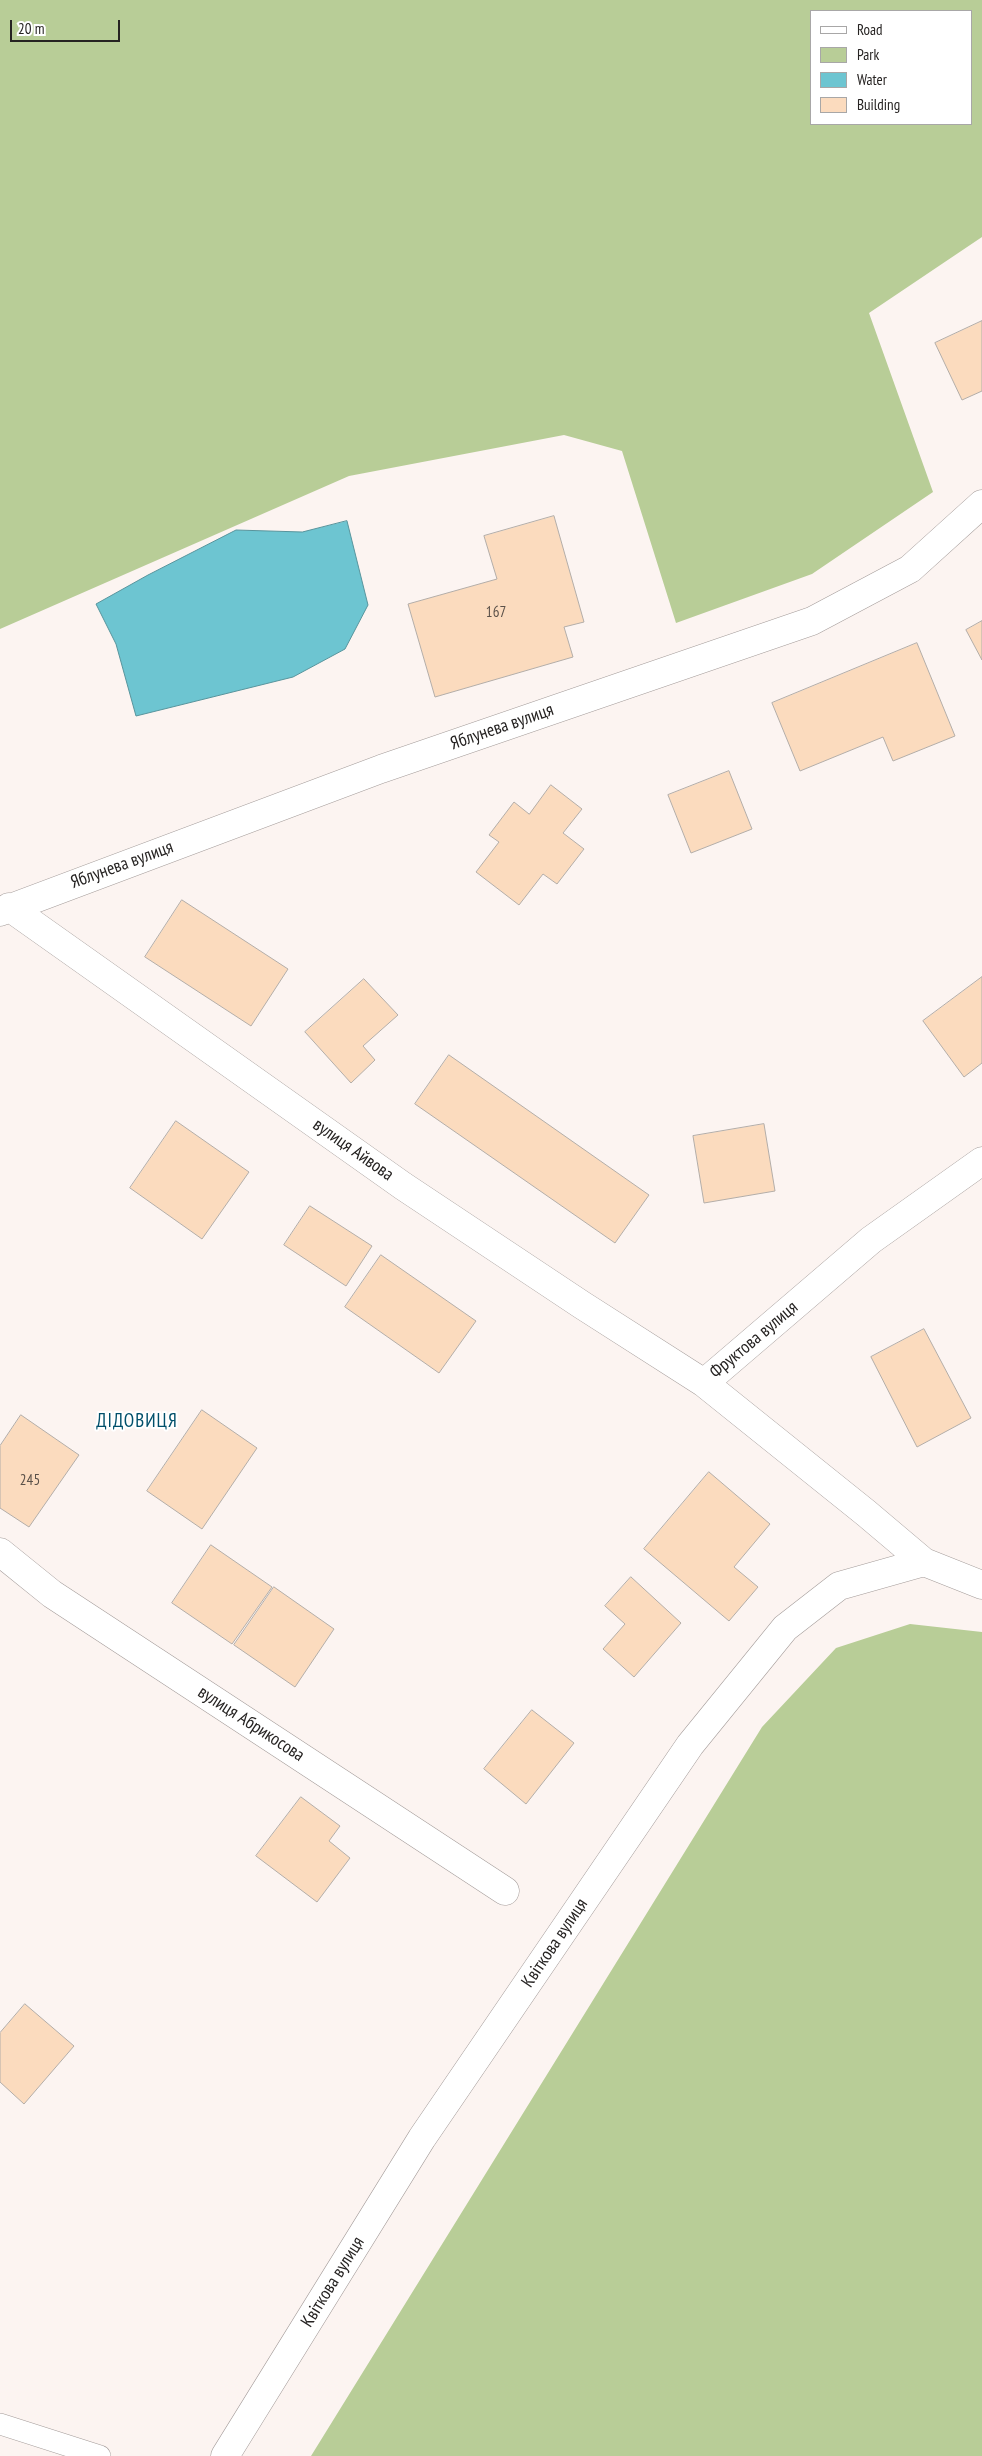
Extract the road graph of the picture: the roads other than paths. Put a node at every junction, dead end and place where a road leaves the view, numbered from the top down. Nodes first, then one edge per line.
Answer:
1 (982, 504) edge
2 (4, 909) edge
3 (982, 1161) edge
4 (704, 1383) junction
5 (0, 1552) edge
6 (924, 1562) junction
7 (982, 1585) edge
8 (505, 1891) dead end
9 (0, 2424) edge
10 (100, 2456) edge
11 (225, 2456) edge

1 - 2 street, Яблунева вулиця
2 - 4 street, вулиця Айвова
3 - 4 street, Фруктова вулиця
4 - 6 street, Фруктова вулиця
5 - 8 street, вулиця Абрикосова
6 - 7 street
6 - 11 street, Квіткова вулиця
9 - 10 lane

